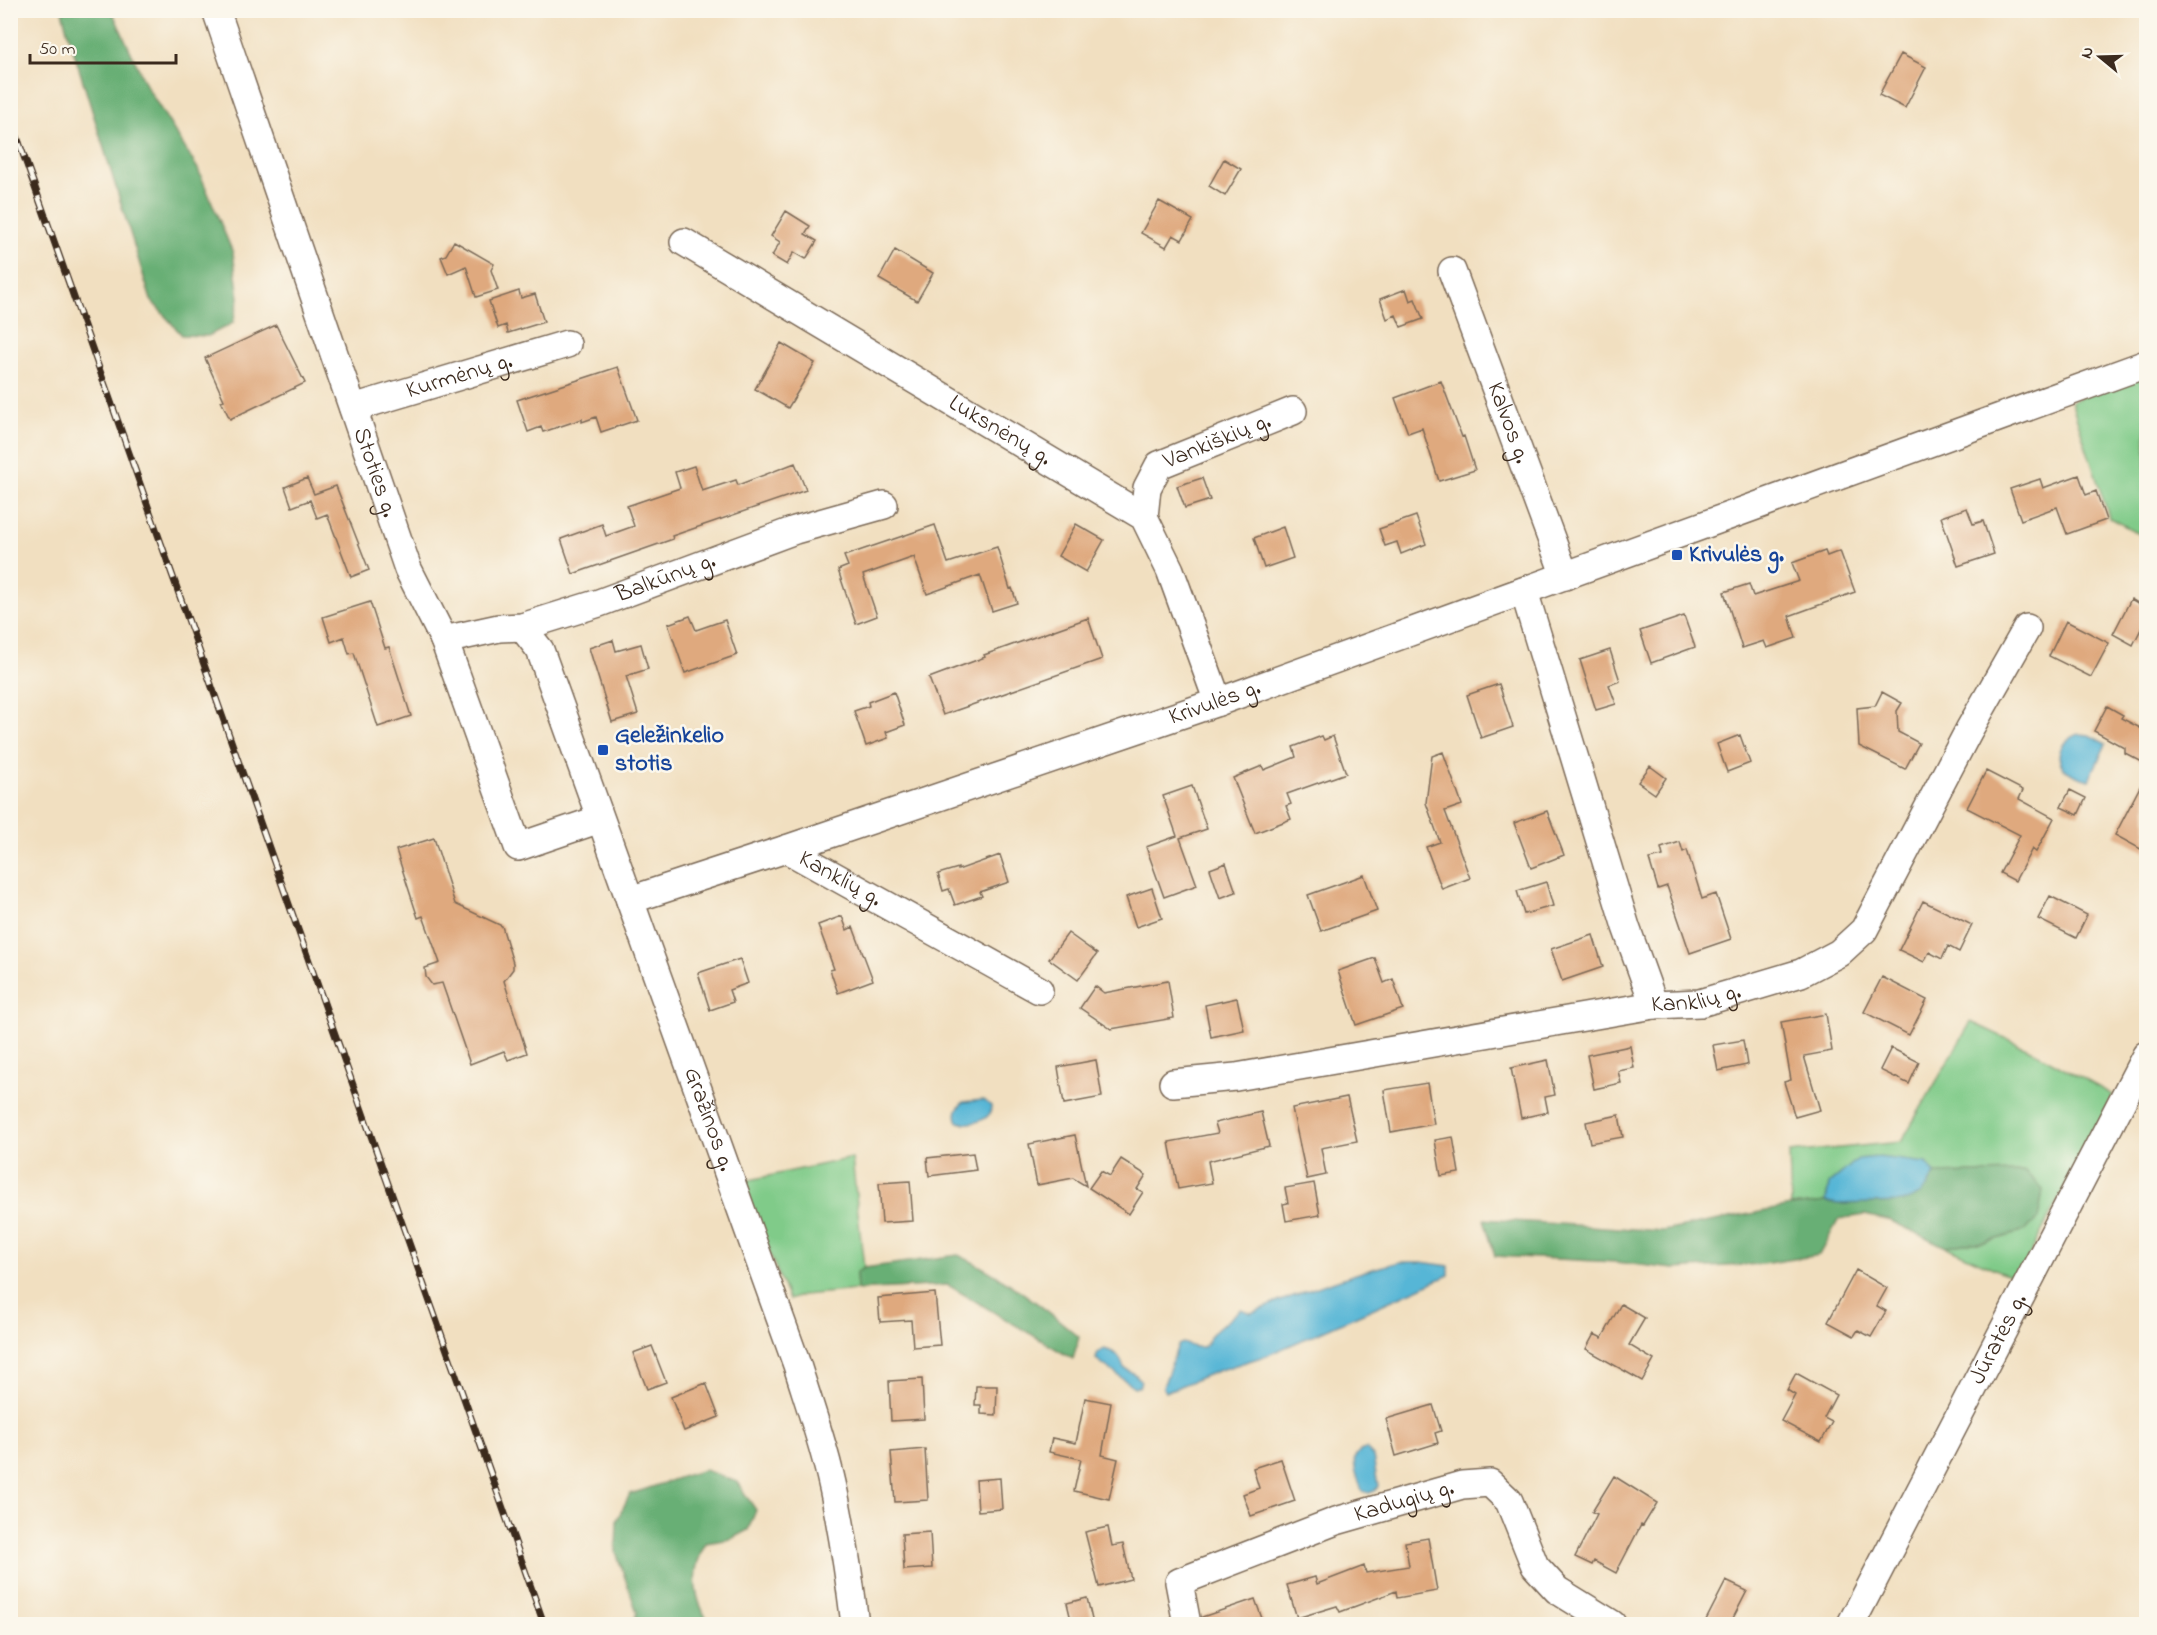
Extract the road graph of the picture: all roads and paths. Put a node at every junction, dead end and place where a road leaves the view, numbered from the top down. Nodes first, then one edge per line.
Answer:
1 (216, 10) edge
2 (684, 242) dead end
3 (1452, 271) dead end
4 (567, 344) dead end
5 (2146, 364) edge
6 (353, 408) junction
7 (1293, 411) dead end
8 (884, 505) dead end
9 (1144, 517) junction
10 (1565, 576) junction
11 (1524, 591) junction
12 (522, 627) junction
13 (2027, 628) dead end
14 (444, 640) junction
15 (1218, 702) junction
16 (600, 819) junction
17 (786, 849) junction
18 (630, 900) junction
19 (1039, 990) dead end
20 (1654, 1005) junction
21 (2146, 1055) edge
22 (1173, 1083) dead end
23 (855, 1624) edge
24 (1187, 1624) edge
25 (1612, 1624) edge
26 (1851, 1624) edge

1 - 6 street, Stoties g.
2 - 9 street, Luksnėnų g.
3 - 10 street, Kalvos g.
4 - 6 street, Kurmėnų g.
5 - 10 street, Krivulės g.
6 - 14 street, Stoties g.
7 - 9 street, Vankiškių g.
8 - 12 street, Balkūnų g.
9 - 15 street
10 - 11 street, Krivulės g.
11 - 15 street, Krivulės g.
11 - 20 street
12 - 14 street, Balkūnų g.
12 - 16 street, Gražinos g.
13 - 20 street, Kanklių g.
14 - 16 street, Stoties g.
15 - 17 street, Krivulės g.
16 - 18 street, Gražinos g.
17 - 18 street, Kanklių g.
17 - 19 street, Kanklių g.
18 - 23 street, Gražinos g.
20 - 22 street, Kanklių g.
21 - 26 street, Jūratės g.
24 - 25 street, Kadugių g.

